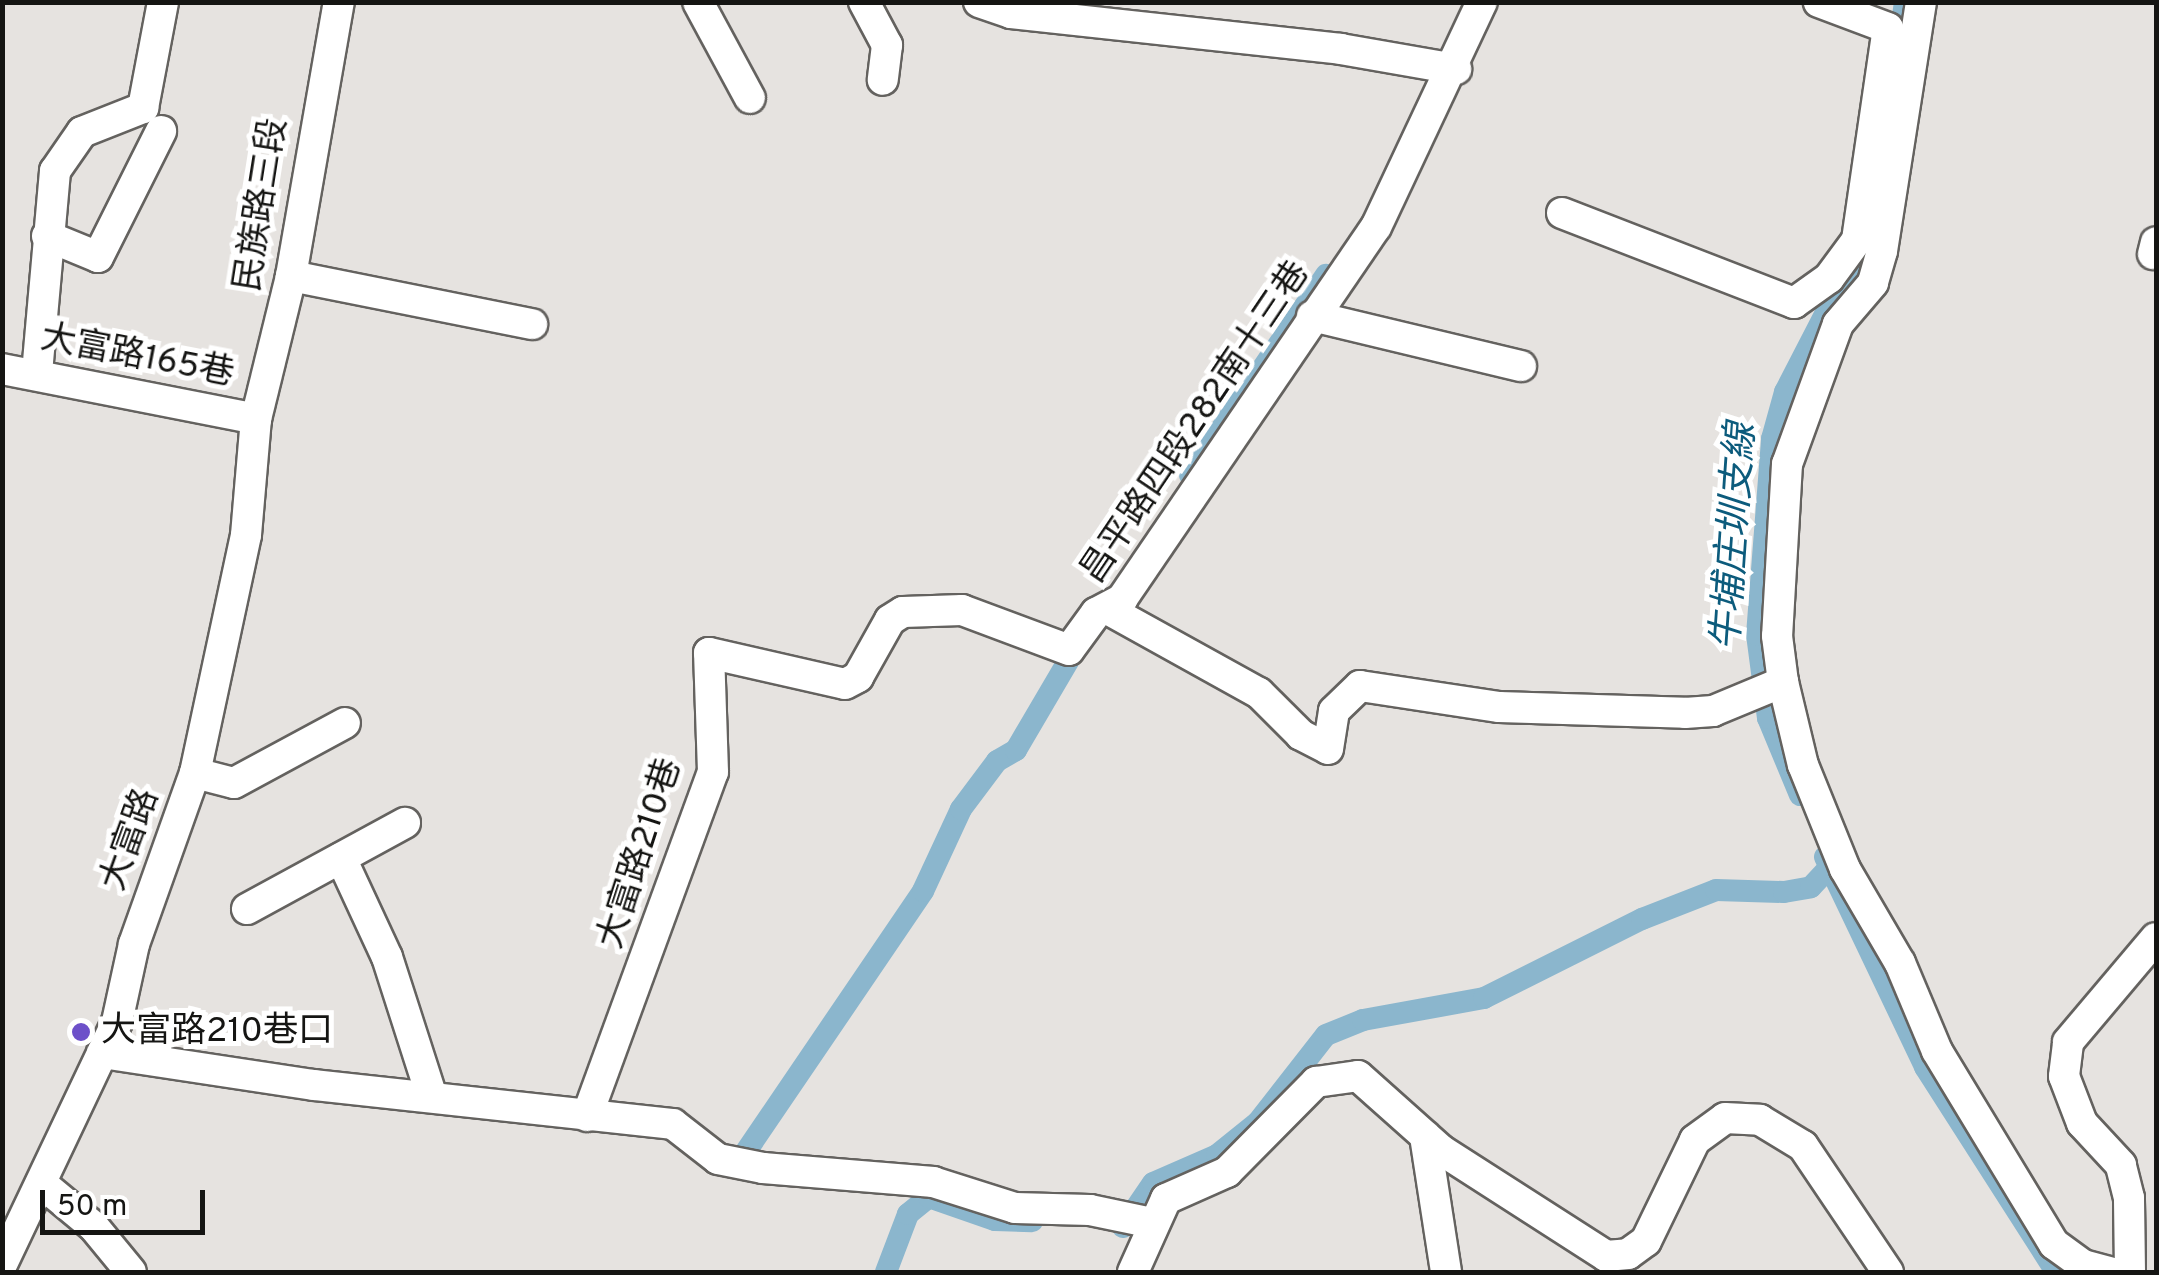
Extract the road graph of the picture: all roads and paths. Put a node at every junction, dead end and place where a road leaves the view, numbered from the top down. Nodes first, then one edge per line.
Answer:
1 (163, 2) edge
2 (339, 2) edge
3 (698, 2) edge
4 (864, 2) edge
5 (979, 2) edge
6 (1482, 2) edge
7 (1819, 2) edge
8 (1920, 2) edge
9 (1456, 70) junction
10 (883, 80) dead end
11 (750, 98) dead end
12 (161, 131) dead end
13 (1562, 213) dead end
14 (47, 236) junction
15 (292, 276) junction
16 (1816, 314) junction
17 (1312, 316) junction
18 (532, 324) dead end
19 (1521, 366) dead end
20 (2, 369) edge
21 (37, 373) junction
22 (256, 419) junction
23 (1109, 610) junction
24 (1768, 687) junction
25 (345, 722) dead end
26 (195, 773) junction
27 (405, 823) dead end
28 (341, 858) junction
29 (247, 909) dead end
30 (2156, 938) edge
31 (102, 1053) junction
32 (431, 1094) junction
33 (587, 1116) junction
34 (1424, 1136) junction
35 (41, 1183) junction
36 (1148, 1221) junction
37 (2, 1264) edge
38 (130, 1272) edge
39 (1133, 1272) edge
40 (1446, 1272) edge
41 (1888, 1272) edge
42 (2110, 1272) edge
43 (2130, 1272) edge

1 - 14 street
2 - 15 street, 民族路三段
3 - 11 street
4 - 10 street
5 - 9 street
6 - 9 street, 昌平路四段282南十三巷
7 - 16 street
8 - 16 street
9 - 17 street, 昌平路四段282南十三巷
12 - 14 street
13 - 16 street
14 - 21 street
15 - 18 street
15 - 22 street, 民族路三段
16 - 24 street
17 - 19 street
17 - 23 street, 昌平路四段282南十三巷
20 - 21 street, 大富路165巷
21 - 22 street, 大富路165巷
22 - 26 street, 大富路
23 - 24 street, 昌平路四段282南十三巷
23 - 33 street, 大富路210巷
24 - 42 street
25 - 26 street
26 - 31 street, 大富路
27 - 28 street
28 - 29 street
28 - 32 street
30 - 43 street
31 - 32 street
31 - 35 street, 大富路
32 - 33 street
33 - 36 street
34 - 36 street
34 - 40 street
34 - 41 street
35 - 37 street, 大富路
35 - 38 street
36 - 39 street

